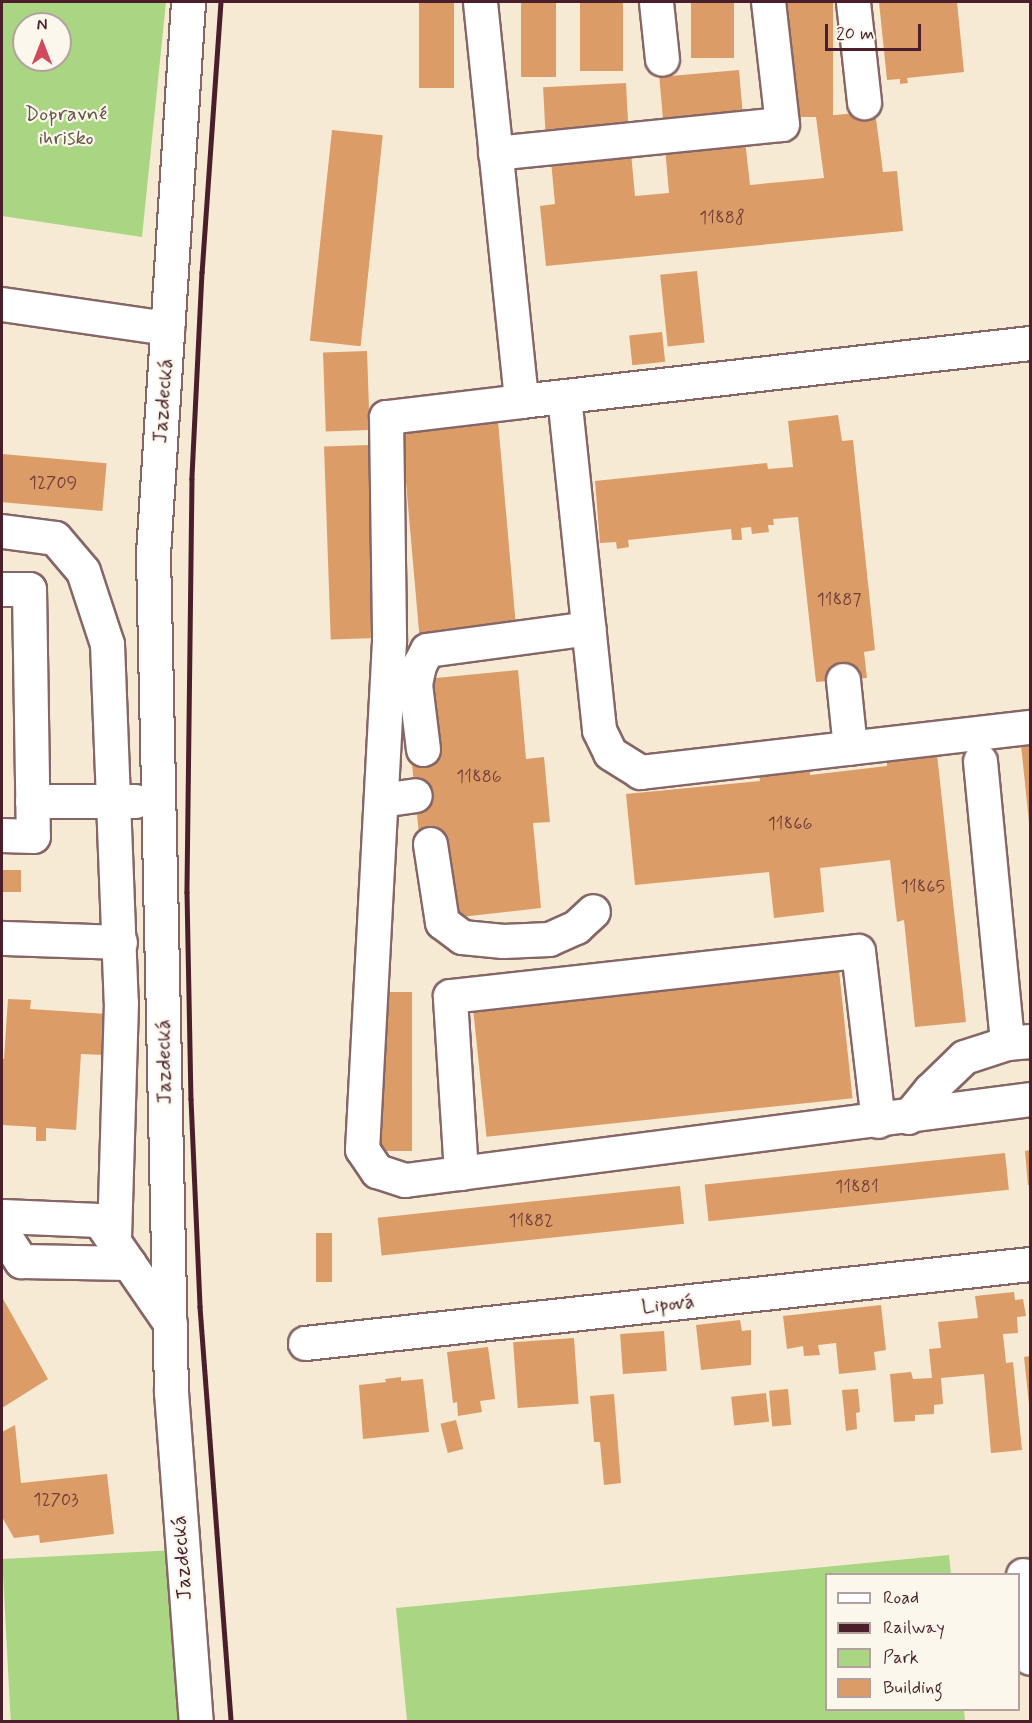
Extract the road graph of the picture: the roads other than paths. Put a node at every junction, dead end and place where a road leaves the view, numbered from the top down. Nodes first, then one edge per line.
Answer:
1 (188, 2) edge
2 (480, 2) edge
3 (656, 2) edge
4 (768, 2) edge
5 (853, 2) edge
6 (662, 59) dead end
7 (864, 102) dead end
8 (495, 153) junction
9 (2, 304) edge
10 (167, 327) junction
11 (1030, 343) edge
12 (564, 396) junction
13 (521, 401) junction
14 (2, 531) edge
15 (2, 589) edge
16 (589, 628) junction
17 (388, 667) junction
18 (843, 680) dead end
19 (415, 684) junction
20 (1030, 727) edge
21 (850, 748) junction
22 (423, 749) dead end
23 (980, 761) dead end
24 (415, 795) dead end
25 (381, 800) junction
26 (32, 801) junction
27 (115, 801) junction
28 (159, 801) junction
29 (2, 835) edge
30 (430, 844) dead end
31 (593, 911) dead end
32 (2, 938) edge
33 (120, 942) junction
34 (1019, 1042) edge
35 (1030, 1100) edge
36 (893, 1119) junction
37 (461, 1173) junction
38 (2, 1216) edge
39 (2, 1232) edge
40 (122, 1253) junction
41 (1030, 1264) edge
42 (170, 1323) junction
43 (305, 1343) dead end
44 (1023, 1575) dead end
45 (1030, 1658) edge
46 (196, 1722) edge

1 - 10 street, Jazdecká
2 - 8 street
3 - 6 street
4 - 8 street
5 - 7 street
8 - 13 street
9 - 10 street
10 - 28 street, Jazdecká
11 - 12 street
12 - 13 street
12 - 16 street
13 - 17 street
14 - 27 street, Jazdecká
15 - 26 street
16 - 19 street
16 - 21 street
17 - 19 street
17 - 25 street
18 - 21 street
19 - 22 street
20 - 21 street
23 - 34 street
24 - 25 street
25 - 37 street
26 - 27 street
26 - 29 street
27 - 28 street
27 - 33 street, Jazdecká
28 - 42 street, Jazdecká
30 - 31 street
32 - 33 street
33 - 40 street, Jazdecká
34 - 36 street
35 - 36 street
36 - 37 street
36 - 37 street
38 - 40 street
39 - 40 street
40 - 42 street
41 - 43 street, Lipová
42 - 46 street, Jazdecká
44 - 45 street

